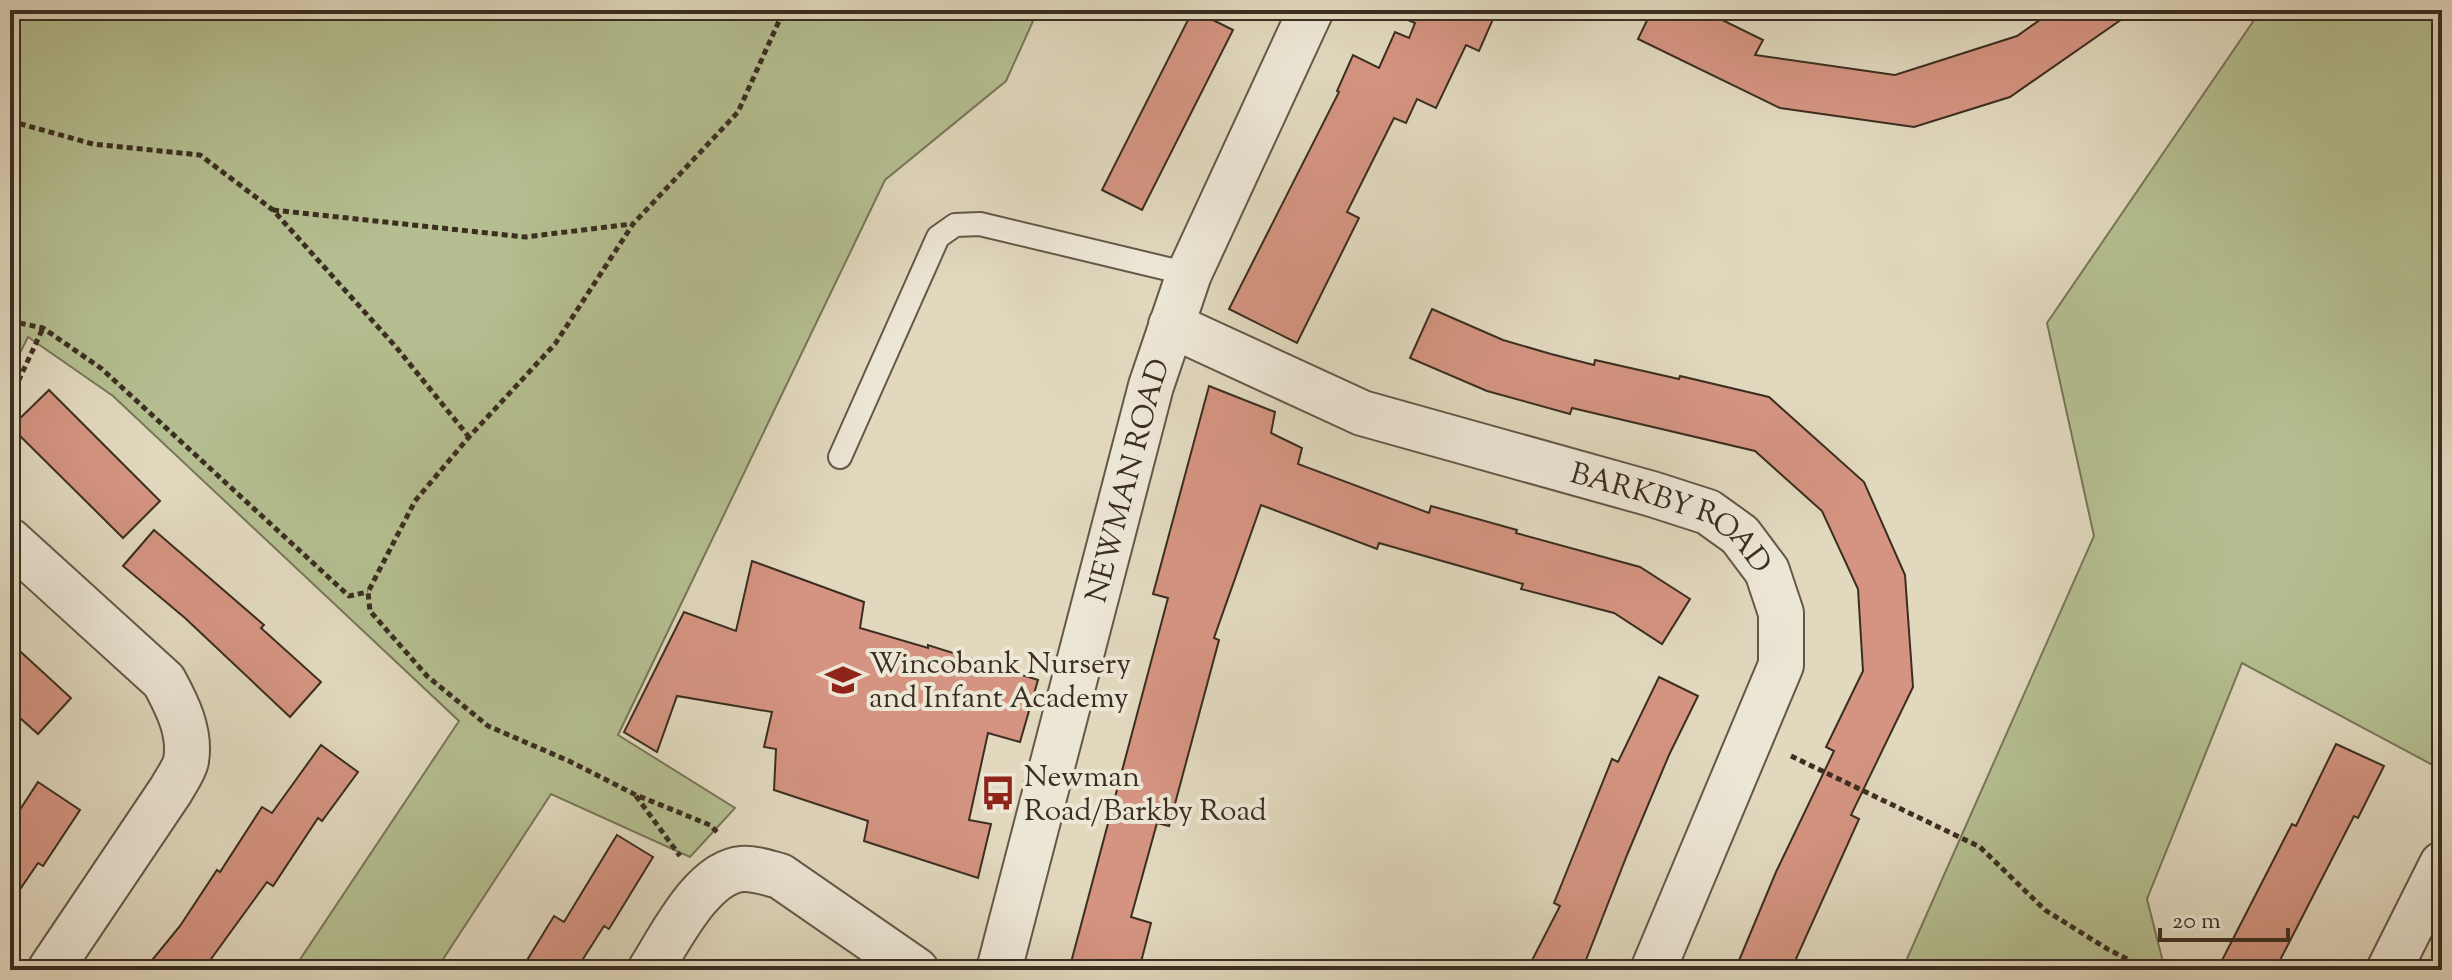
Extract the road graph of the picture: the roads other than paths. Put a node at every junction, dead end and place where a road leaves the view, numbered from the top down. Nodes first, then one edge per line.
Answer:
1 (1311, 10) edge
2 (1189, 274) junction
3 (1171, 325) junction
4 (840, 457) dead end
5 (10, 541) edge
6 (2442, 864) edge
7 (50, 970) edge
8 (650, 970) edge
9 (916, 970) edge
10 (999, 970) edge
11 (1653, 970) edge
12 (2389, 970) edge

1 - 2 street, NEWMAN ROAD
2 - 3 street, NEWMAN ROAD
2 - 4 lane
3 - 10 street, NEWMAN ROAD
3 - 11 street, BARKBY ROAD
5 - 7 street
6 - 12 street
8 - 9 street

